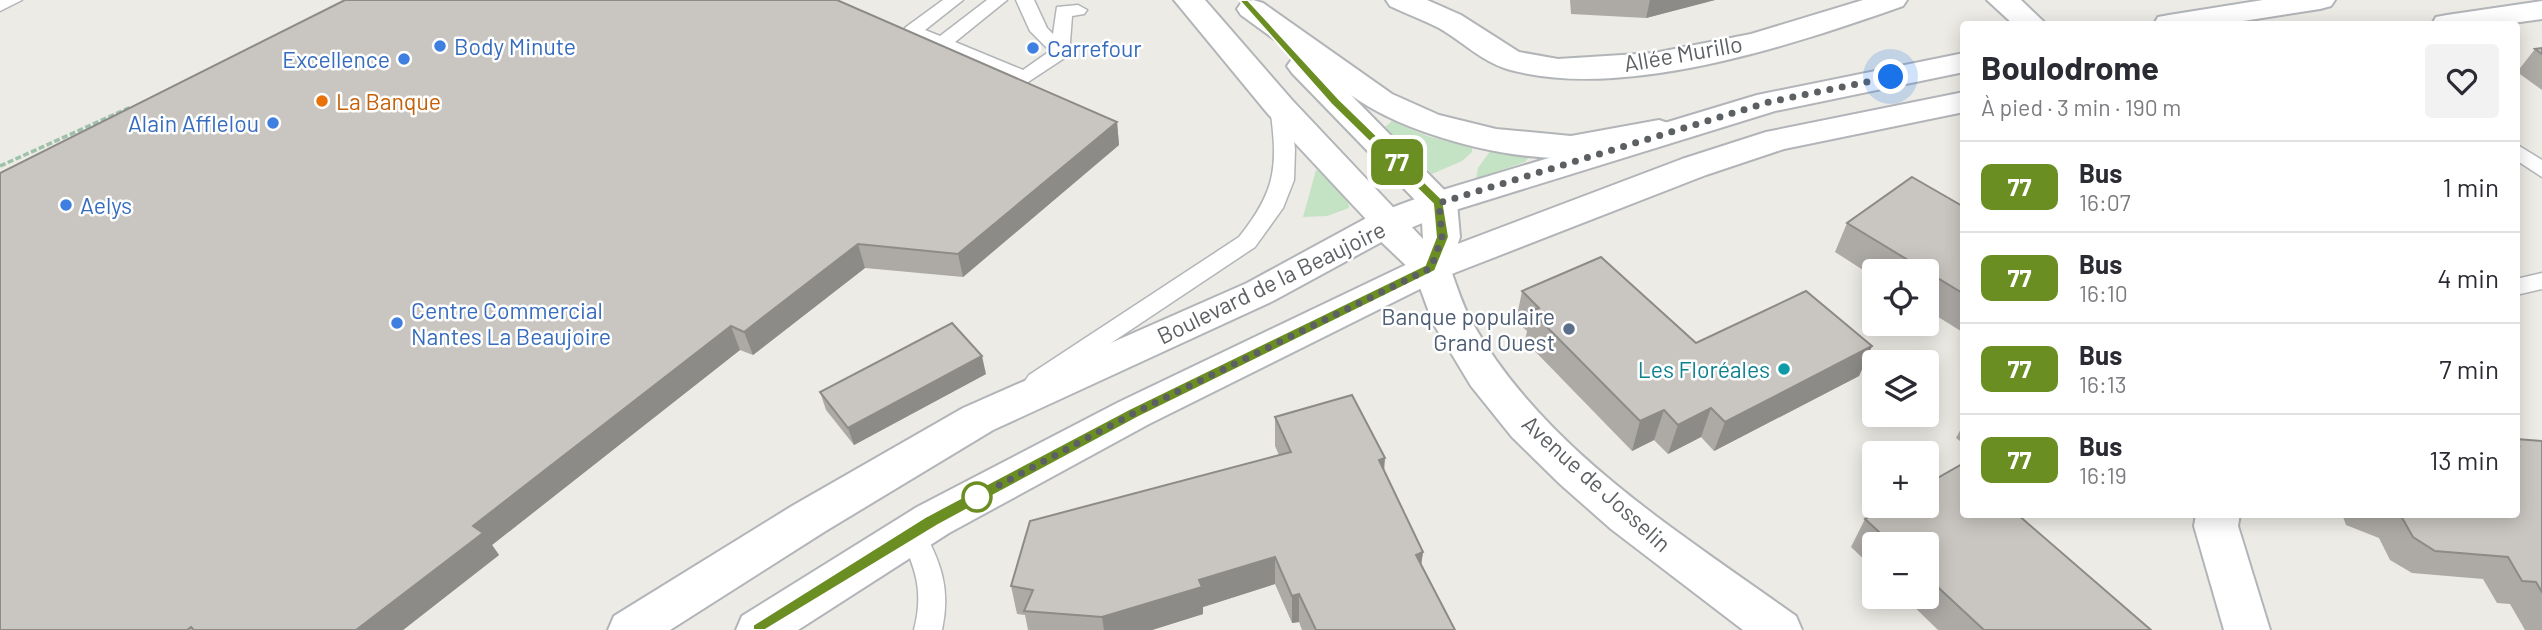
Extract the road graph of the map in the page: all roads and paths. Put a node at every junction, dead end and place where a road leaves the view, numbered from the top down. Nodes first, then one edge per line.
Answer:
1 (13, 0) edge
2 (954, 0) edge
3 (998, 0) edge
4 (1025, 0) edge
5 (1189, 0) edge
6 (1401, 0) edge
7 (1892, 0) edge
8 (2002, 0) edge
9 (2320, 0) edge
10 (1248, 5) edge
11 (0, 6) edge
12 (1078, 10) dead end
13 (2542, 10) edge
14 (2027, 21) edge
15 (2188, 21) edge
16 (2468, 21) edge
17 (942, 43) junction
18 (1062, 51) junction
19 (1960, 63) edge
20 (1960, 103) edge
21 (134, 106) edge
22 (1280, 107) junction
23 (1674, 129) junction
24 (2520, 153) edge
25 (0, 166) edge
26 (2542, 170) edge
27 (1439, 203) junction
28 (1385, 224) junction
29 (1431, 268) junction
30 (2542, 281) edge
31 (2520, 286) edge
32 (978, 419) junction
33 (2217, 518) edge
34 (912, 534) junction
35 (631, 630) edge
36 (759, 630) edge
37 (928, 630) edge
38 (1779, 630) edge
39 (2248, 630) edge

1 - 11 lane
2 - 17 lane
3 - 17 lane
4 - 18 lane
5 - 22 main road
6 - 7 main road, Allée Murillo
8 - 14 main road
9 - 15 main road
10 - 23 main road
10 - 27 main road
12 - 18 lane
13 - 16 main road
17 - 18 lane
19 - 23 main road, Boulevard de la Beaujoire
20 - 29 main road
21 - 25 path
22 - 28 main road
22 - 32 lane
23 - 27 main road, Boulevard de la Beaujoire
24 - 26 lane
27 - 28 main road, Boulevard de la Beaujoire
27 - 29 main road
28 - 29 main road
28 - 32 main road, Boulevard de la Beaujoire
29 - 34 main road
29 - 38 main road, Avenue de Josselin
30 - 31 lane
32 - 35 main road, Boulevard de la Beaujoire
33 - 39 main road
34 - 36 main road
34 - 37 lane

